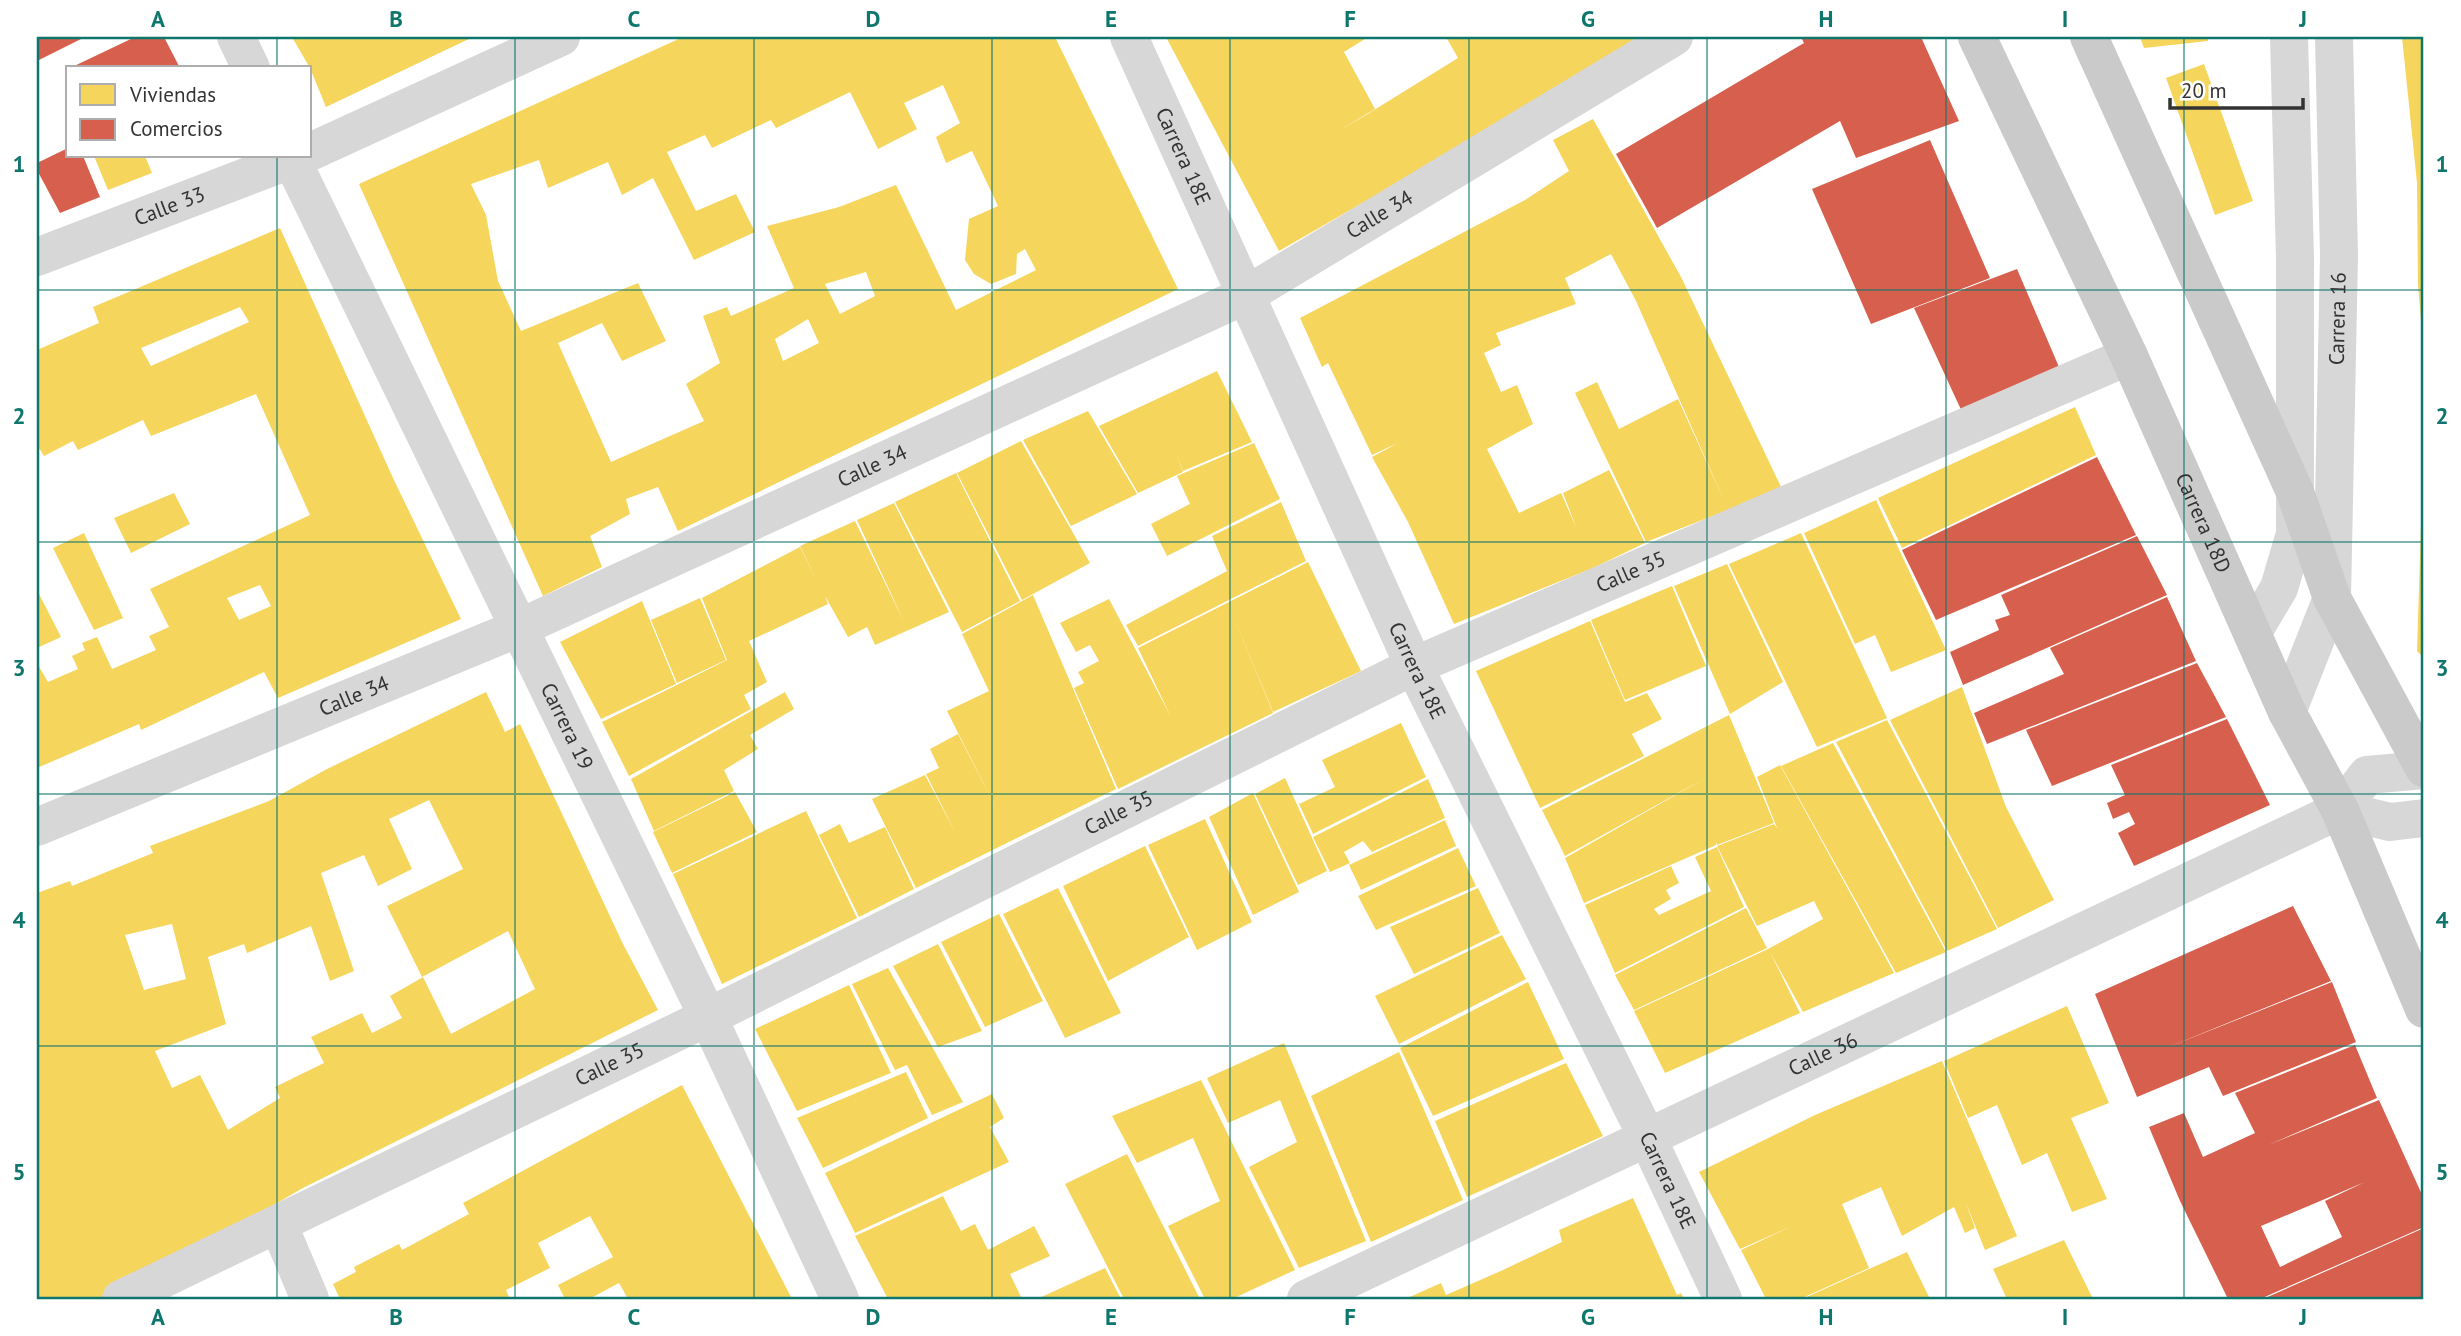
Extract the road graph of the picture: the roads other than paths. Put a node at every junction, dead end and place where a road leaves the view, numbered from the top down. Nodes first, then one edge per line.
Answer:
1 (236, 37) edge
2 (561, 37) edge
3 (1129, 37) edge
4 (1674, 37) edge
5 (1977, 37) edge
6 (2089, 37) edge
7 (2289, 37) edge
8 (2334, 37) edge
9 (250, 66) edge
10 (312, 150) edge
11 (293, 158) edge
12 (299, 158) edge
13 (37, 257) edge
14 (1246, 295) junction
15 (2129, 356) junction
16 (2295, 492) junction
17 (2332, 598) junction
18 (519, 628) junction
19 (2253, 632) junction
20 (1414, 666) junction
21 (2287, 712) junction
22 (2424, 769) edge
23 (2340, 810) junction
24 (2424, 818) edge
25 (37, 827) edge
26 (2424, 1009) edge
27 (708, 1017) junction
28 (1648, 1139) junction
29 (279, 1226) junction
30 (121, 1299) edge
31 (310, 1299) edge
32 (840, 1299) edge
33 (1306, 1299) edge
34 (1723, 1299) edge

1 - 9 street
2 - 10 street, Calle 33
3 - 14 street, Carrera 18E
4 - 14 street, Calle 34
5 - 15 main road, Carrera 18D
6 - 16 main road
7 - 16 street
8 - 17 street, Carrera 16
11 - 13 street, Calle 33
12 - 18 street, Carrera 19
14 - 18 street, Calle 34
14 - 20 street, Carrera 18E
15 - 19 main road, Carrera 18D
15 - 20 street, Calle 35
16 - 17 main road
16 - 19 street
17 - 21 street
17 - 22 main road
18 - 25 street, Calle 34
18 - 27 street, Carrera 19
19 - 21 main road, Carrera 18D
20 - 27 street, Calle 35
20 - 28 street, Carrera 18E
21 - 23 main road, Carrera 18D
22 - 23 street, Calle 36
23 - 24 street
23 - 26 main road, Carrera 18D
23 - 28 street, Calle 36
27 - 29 street, Calle 35
27 - 32 street, Carrera 19
28 - 33 street, Calle 36
28 - 34 street, Carrera 18E
29 - 30 street, Calle 35
29 - 31 street

